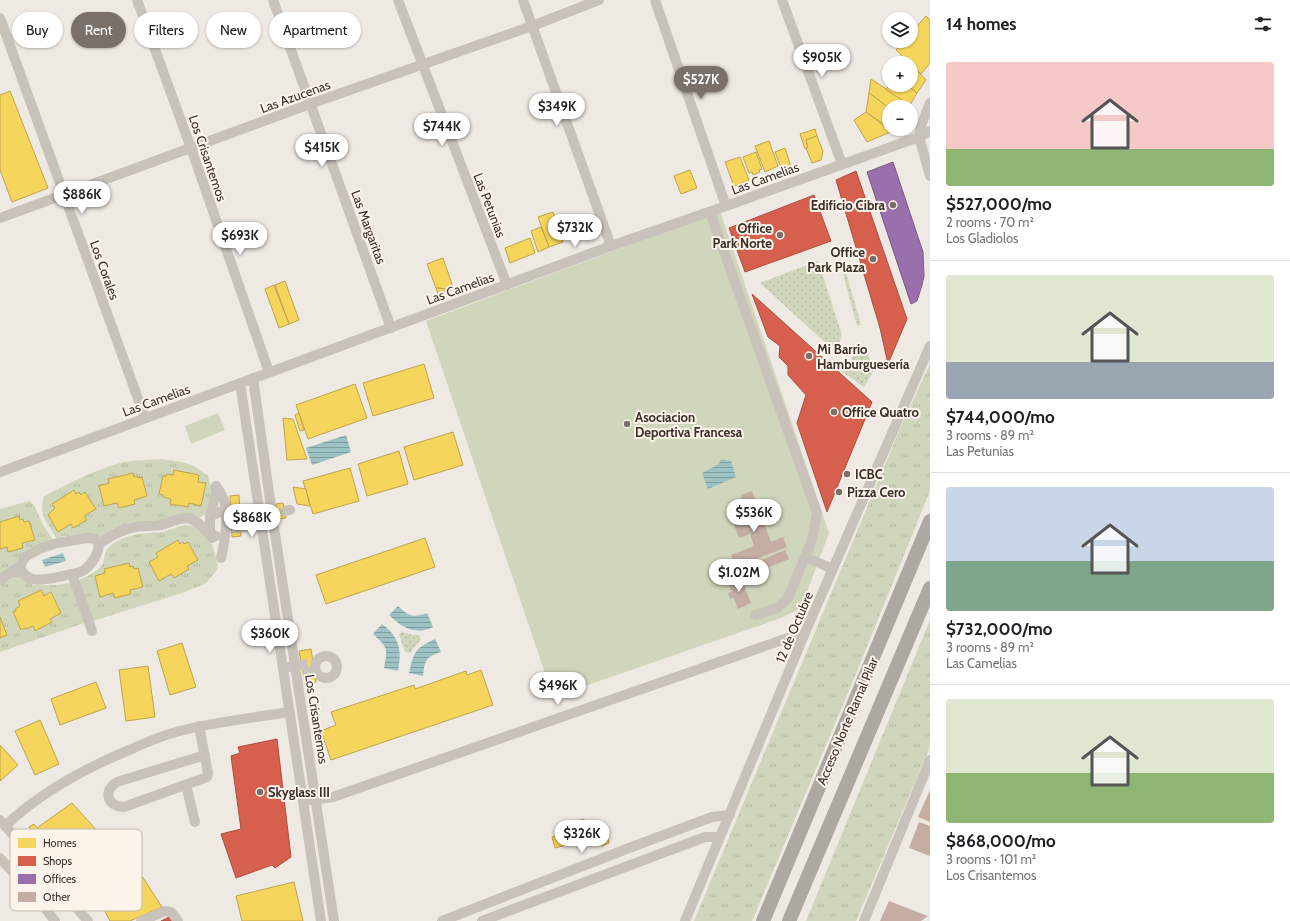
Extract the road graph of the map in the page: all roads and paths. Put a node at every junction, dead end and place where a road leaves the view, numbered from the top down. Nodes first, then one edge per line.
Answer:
1 (137, 0) edge
2 (273, 0) edge
3 (398, 0) edge
4 (523, 0) edge
5 (598, 0) edge
6 (655, 0) edge
7 (782, 0) edge
8 (0, 18) edge
9 (532, 26) junction
10 (422, 65) junction
11 (310, 104) junction
12 (930, 104) edge
13 (930, 131) edge
14 (919, 137) junction
15 (192, 148) junction
16 (842, 164) junction
17 (930, 176) edge
18 (63, 194) junction
19 (726, 206) junction
20 (710, 212) junction
21 (0, 218) edge
22 (611, 246) junction
23 (507, 285) junction
24 (392, 328) junction
25 (930, 346) edge
26 (269, 372) junction
27 (253, 378) junction
28 (240, 383) junction
29 (145, 418) junction
30 (0, 472) edge
31 (232, 510) junction
32 (281, 512) junction
33 (261, 517) junction
34 (210, 518) junction
35 (930, 521) edge
36 (233, 529) junction
37 (211, 536) junction
38 (99, 544) junction
39 (805, 557) junction
40 (20, 566) junction
41 (833, 569) junction
42 (72, 574) junction
43 (0, 580) edge
44 (283, 586) junction
45 (271, 587) junction
46 (930, 588) edge
47 (755, 615) dead end
48 (92, 631) dead end
49 (804, 635) junction
50 (300, 673) junction
51 (284, 676) junction
52 (290, 712) junction
53 (199, 726) junction
54 (205, 755) junction
55 (930, 760) edge
56 (186, 785) junction
57 (316, 800) junction
58 (304, 801) junction
59 (730, 816) junction
60 (195, 822) dead end
61 (2, 823) edge
62 (10, 832) edge
63 (720, 837) junction
64 (629, 848) junction
65 (0, 858) edge
66 (635, 863) junction
67 (10, 869) edge
68 (47, 911) edge
69 (79, 911) edge
70 (55, 921) edge
71 (88, 921) edge
72 (141, 921) edge
73 (178, 921) edge
74 (321, 921) edge
75 (334, 921) edge
76 (442, 921) edge
77 (482, 921) edge
78 (685, 921) edge
79 (763, 921) edge
80 (789, 921) edge
81 (864, 921) edge

1 - 15 street, Los Crisantemos
2 - 11 street, Las Margaritas
3 - 10 street, Las Petunias
4 - 9 street
5 - 9 street, Las Azucenas
6 - 19 street
7 - 16 street
8 - 18 street, Los Corales
9 - 10 street, Las Azucenas
9 - 22 street
10 - 11 street, Las Azucenas
10 - 23 street, Las Petunias
11 - 15 street, Las Azucenas
11 - 24 street, Las Margaritas
12 - 14 street
13 - 14 street, Las Camelias
14 - 16 street, Las Camelias
14 - 17 street
15 - 18 street, Las Azucenas
15 - 26 street, Los Crisantemos
16 - 19 street, Las Camelias
18 - 21 street, Las Azucenas
18 - 29 street, Los Corales
19 - 20 street, Las Camelias
20 - 22 street, Las Camelias
20 - 39 street
22 - 23 street, Las Camelias
23 - 24 street, Las Camelias
24 - 26 street, Las Camelias
25 - 41 street, 12 de Octubre
26 - 27 street, Las Camelias
27 - 28 street, Las Camelias
27 - 32 street, Los Crisantemos
28 - 29 street, Las Camelias
28 - 33 street, Los Crisantemos
29 - 30 street, Las Camelias
31 - 33 street
31 - 34 street
31 - 34 street
31 - 36 street
32 - 33 street
32 - 44 street, Los Crisantemos
33 - 36 street
33 - 45 street, Los Crisantemos
34 - 37 street
35 - 79 highway, Acceso Norte Ramal Pilar
36 - 37 street
36 - 37 street
37 - 38 street
38 - 40 street
38 - 42 street
39 - 41 street
39 - 47 street
40 - 42 street
40 - 43 street
41 - 49 street, 12 de Octubre
42 - 48 street
44 - 45 street
44 - 50 street, Los Crisantemos
45 - 51 street, Los Crisantemos
46 - 80 highway, Acceso Norte Ramal Pilar
49 - 57 street
49 - 59 street, 12 de Octubre
50 - 51 street
50 - 57 street, Los Crisantemos
51 - 52 street, Los Crisantemos
52 - 53 street
52 - 58 street, Los Crisantemos
53 - 54 street
53 - 61 street
54 - 56 street
54 - 56 street
55 - 81 street
56 - 60 street
57 - 58 street
57 - 75 street, Los Crisantemos
58 - 74 street, Los Crisantemos
59 - 63 street, 12 de Octubre
59 - 64 street
61 - 62 street
63 - 66 street
63 - 78 street, 12 de Octubre
64 - 66 street
64 - 76 street
65 - 67 street
66 - 77 street
68 - 70 street
69 - 71 street
72 - 73 street

